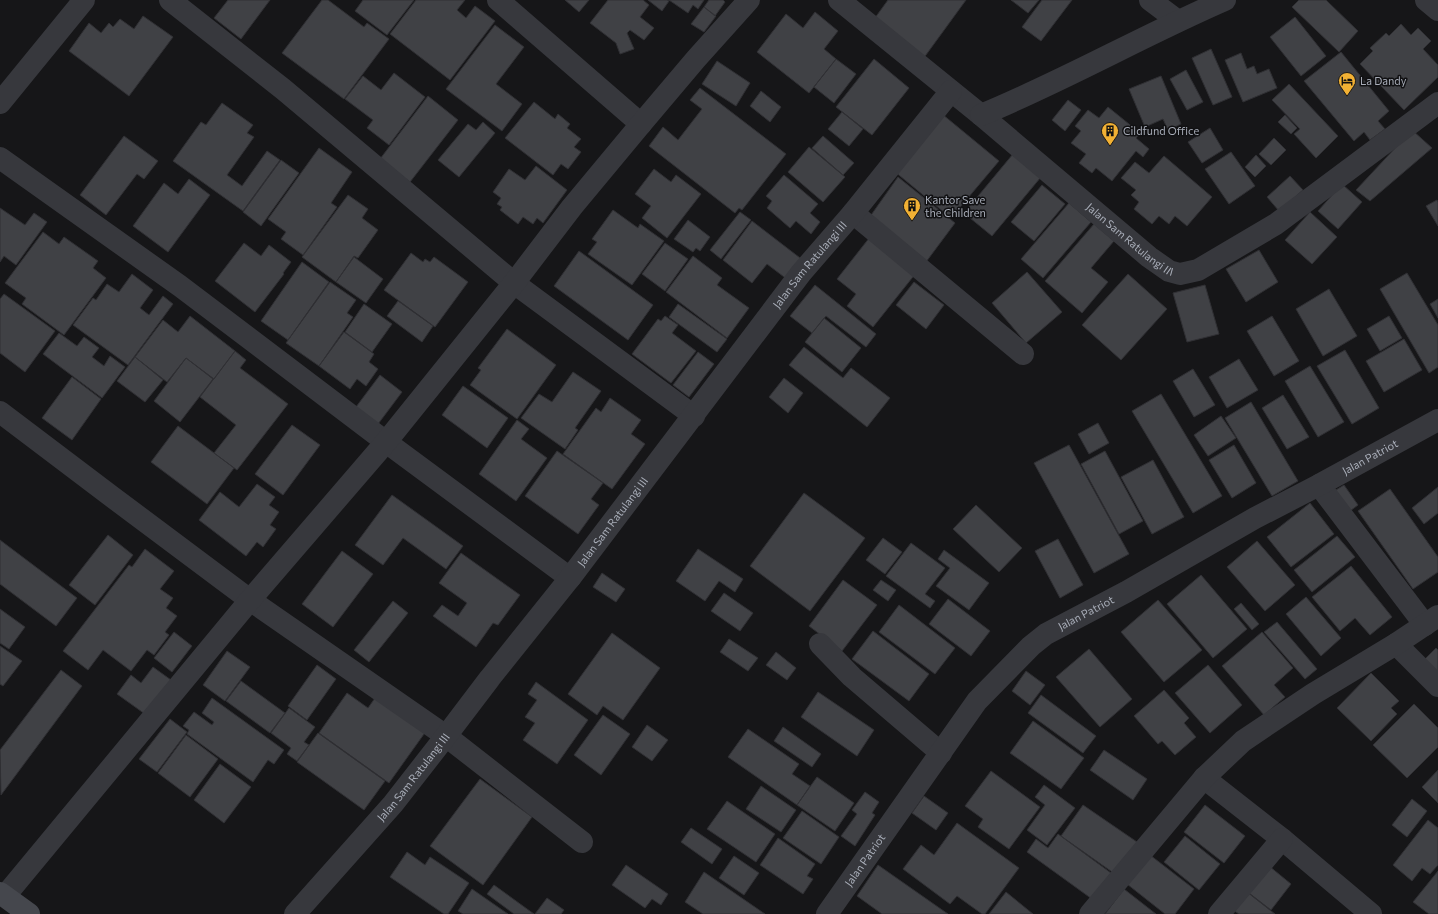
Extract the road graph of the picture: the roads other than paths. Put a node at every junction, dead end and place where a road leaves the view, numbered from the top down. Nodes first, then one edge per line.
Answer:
1 (84, 0) edge
2 (170, 0) edge
3 (498, 0) edge
4 (749, 0) edge
5 (839, 0) edge
6 (1150, 0) edge
7 (1225, 0) edge
8 (1426, 0) edge
9 (1438, 10) edge
10 (1178, 21) junction
11 (951, 91) junction
12 (0, 103) edge
13 (1438, 103) edge
14 (981, 115) junction
15 (641, 124) junction
16 (0, 158) edge
17 (853, 213) junction
18 (514, 283) junction
19 (1023, 354) dead end
20 (0, 412) edge
21 (694, 416) junction
22 (1438, 420) edge
23 (386, 442) junction
24 (1319, 485) junction
25 (570, 578) junction
26 (250, 600) junction
27 (1432, 620) edge
28 (820, 644) dead end
29 (1396, 644) junction
30 (1438, 686) edge
31 (446, 736) junction
32 (941, 753) junction
33 (1204, 778) junction
34 (1282, 839) junction
35 (582, 842) dead end
36 (2, 894) edge
37 (29, 914) edge
38 (295, 914) edge
39 (827, 914) edge
40 (1090, 914) edge
41 (1219, 914) edge
42 (1371, 914) edge

1 - 12 street
2 - 18 street
3 - 15 street
4 - 15 street
5 - 11 street
6 - 10 street
7 - 10 street
8 - 9 street
10 - 14 street
11 - 14 street, Jalan Sam Ratulangi III
11 - 17 street, Jalan Sam Ratulangi III
13 - 14 street, Jalan Sam Ratulangi III
15 - 18 street
16 - 23 street
17 - 19 street
17 - 21 street, Jalan Sam Ratulangi III
18 - 21 street
18 - 23 street
20 - 26 street
21 - 25 street, Jalan Sam Ratulangi III
22 - 24 street, Jalan Patriot
23 - 25 street
23 - 26 street
24 - 27 street
24 - 32 street, Jalan Patriot
25 - 31 street, Jalan Sam Ratulangi III
26 - 31 street
26 - 36 street
27 - 29 street
28 - 32 street
29 - 30 street
29 - 33 street
31 - 35 street
31 - 38 street, Jalan Sam Ratulangi III
32 - 39 street, Jalan Patriot
33 - 34 street
33 - 40 street
34 - 41 street
34 - 42 street
36 - 37 main road

